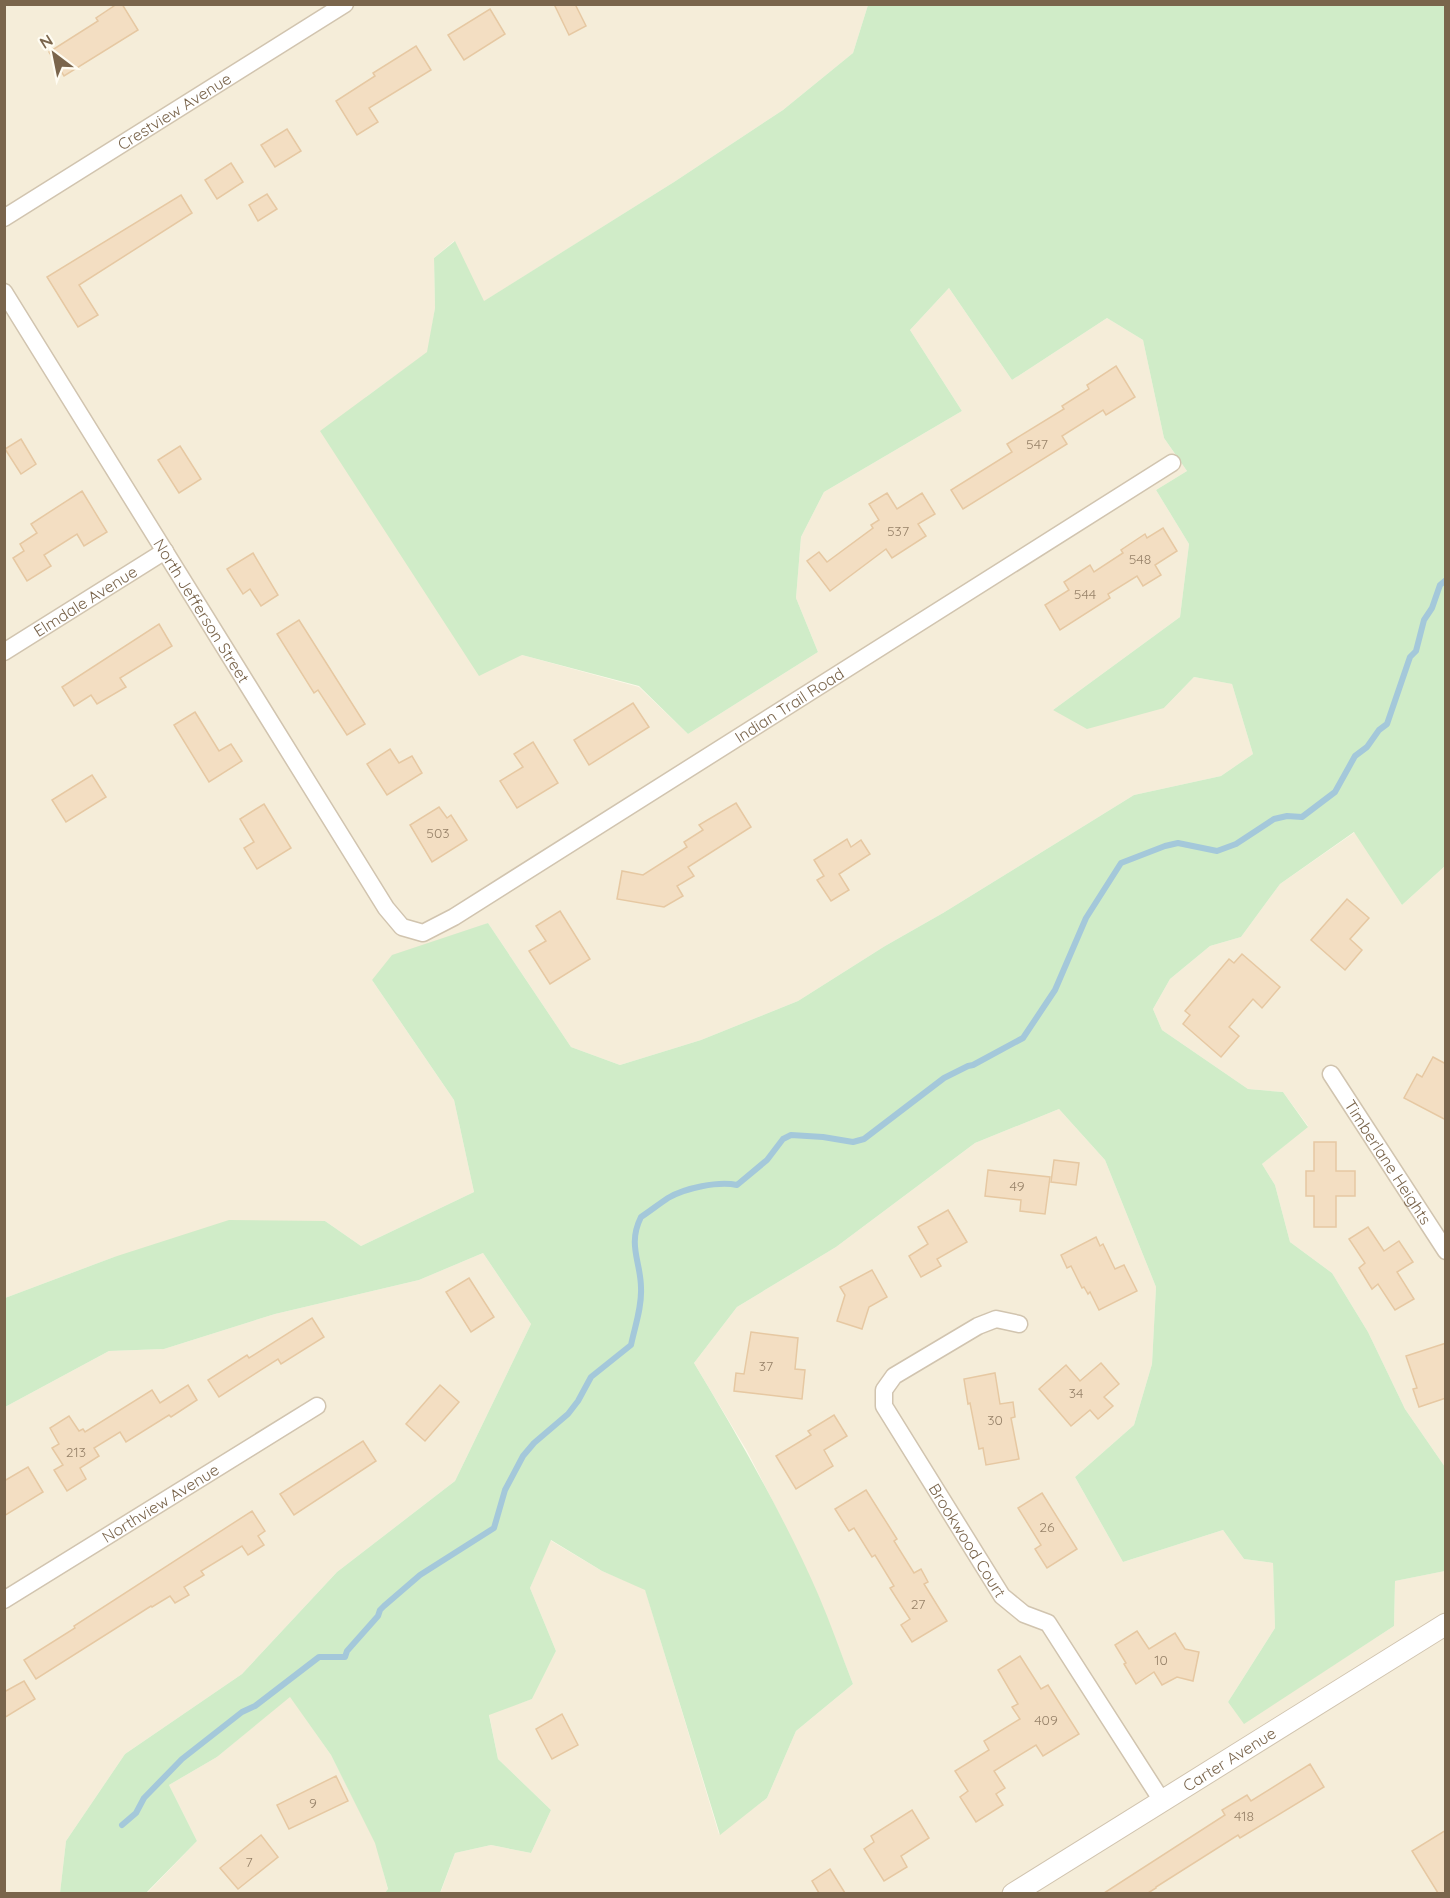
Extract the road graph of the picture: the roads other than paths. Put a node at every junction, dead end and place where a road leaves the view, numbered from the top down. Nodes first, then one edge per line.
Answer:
1 (345, 4) edge
2 (4, 218) edge
3 (4, 292) edge
4 (1172, 463) dead end
5 (165, 551) junction
6 (4, 652) edge
7 (402, 927) joint
8 (1331, 1074) dead end
9 (1446, 1251) edge
10 (1019, 1324) dead end
11 (317, 1406) dead end
12 (4, 1600) edge
13 (1446, 1624) edge
14 (1162, 1801) junction
15 (1013, 1893) edge

1 - 2 street, Crestview Avenue
3 - 5 street, North Jefferson Street
4 - 7 street, Indian Trail Road
5 - 6 street, Elmdale Avenue
5 - 7 street, North Jefferson Street
8 - 9 street, Timberlane Heights
10 - 14 street, Brookwood Court
11 - 12 street, Northview Avenue
13 - 14 street, Carter Avenue
14 - 15 street, Carter Avenue

